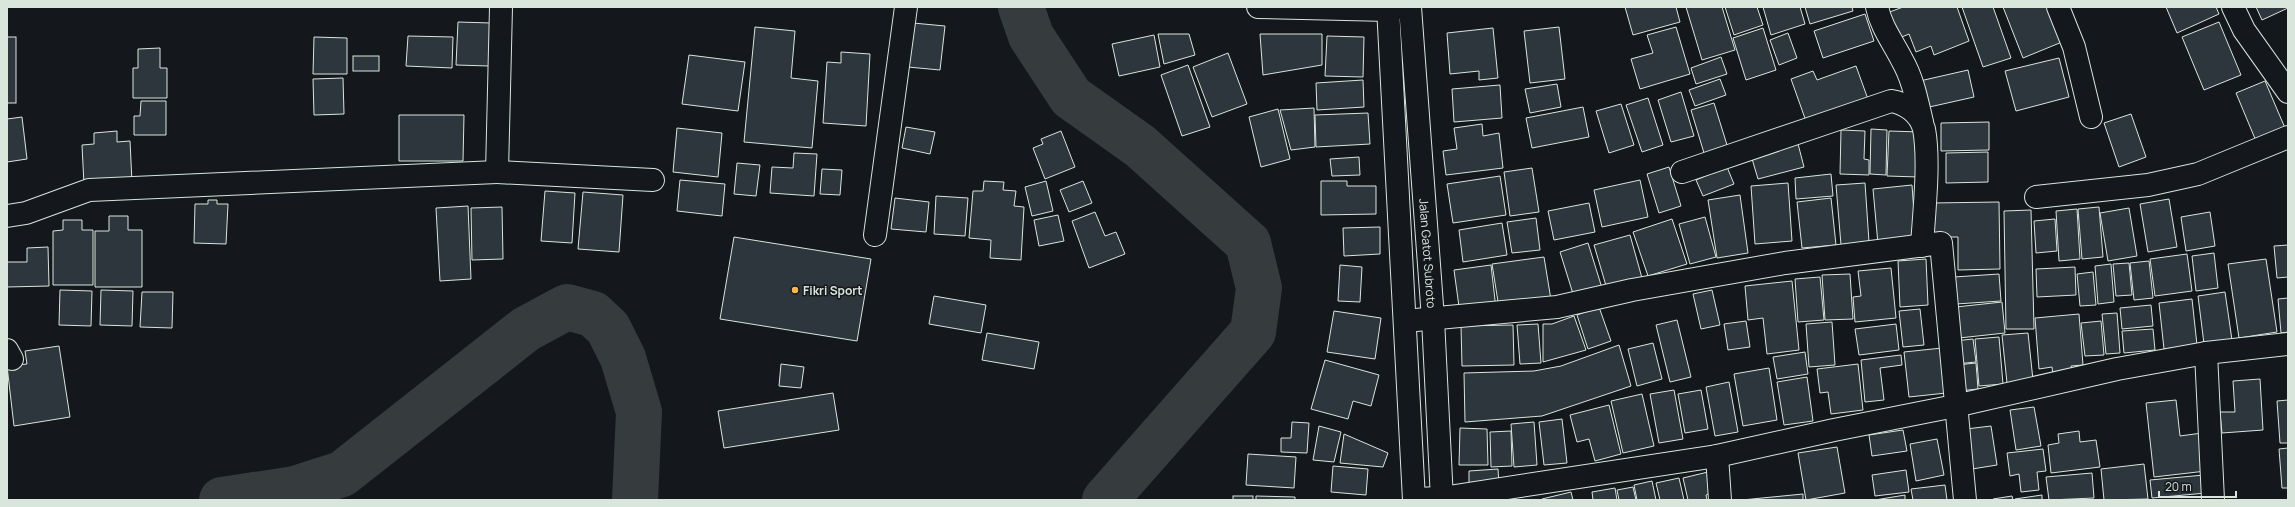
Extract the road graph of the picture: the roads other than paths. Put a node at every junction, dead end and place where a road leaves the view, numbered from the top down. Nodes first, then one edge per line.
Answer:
1 (501, 7) edge
2 (906, 7) edge
3 (1258, 7) edge
4 (1410, 7) edge
5 (1876, 7) edge
6 (2058, 7) edge
7 (2233, 7) edge
8 (1393, 8) edge
9 (2288, 92) edge
10 (2091, 117) dead end
11 (1924, 128) junction
12 (2288, 137) edge
13 (497, 172) junction
14 (1682, 172) dead end
15 (653, 180) dead end
16 (2036, 197) dead end
17 (7, 216) edge
18 (875, 235) dead end
19 (1922, 246) junction
20 (1433, 319) junction
21 (1405, 321) junction
22 (2288, 344) edge
23 (2206, 353) junction
24 (1955, 406) junction
25 (1717, 456) junction
26 (1442, 499) edge
27 (1414, 500) edge
28 (1720, 500) edge
29 (1965, 500) edge
30 (2214, 500) edge

1 - 13 street
2 - 18 street
3 - 8 street
4 - 20 street, Jalan Gatot Subroto
5 - 11 street
6 - 10 street
7 - 9 street
8 - 21 street
11 - 14 street
11 - 19 street
12 - 16 street
13 - 15 street
13 - 17 street
19 - 20 street
19 - 24 street
20 - 21 street
20 - 26 street, Jalan Gatot Subroto
21 - 27 street
22 - 23 street
23 - 24 street
23 - 30 street
24 - 25 street
24 - 29 street
25 - 26 street
25 - 28 street
26 - 27 street

